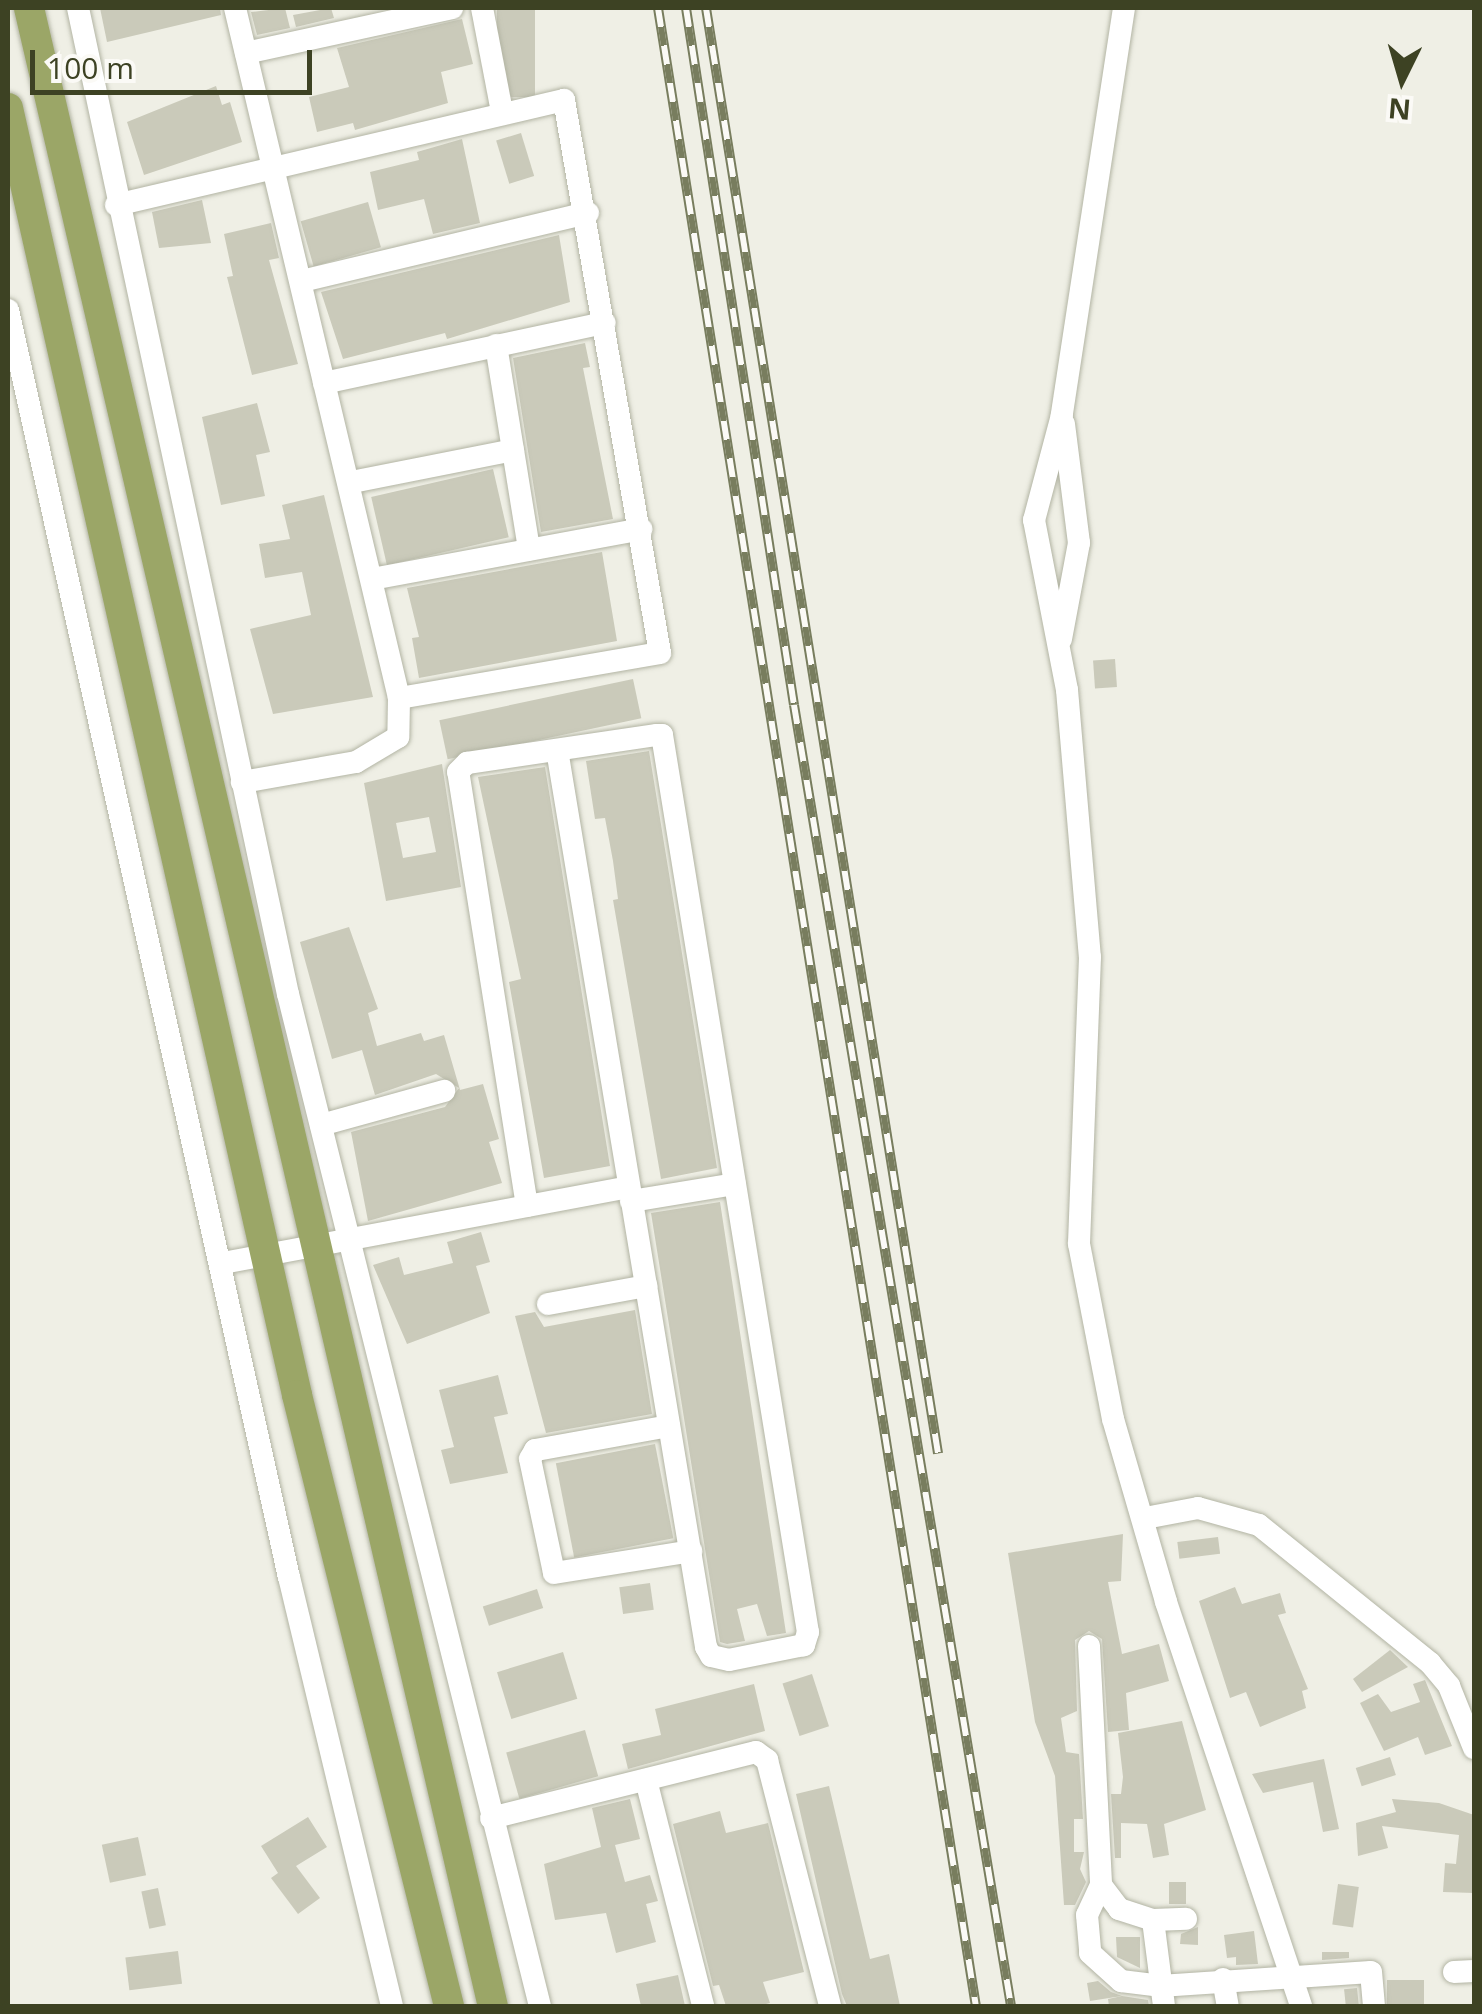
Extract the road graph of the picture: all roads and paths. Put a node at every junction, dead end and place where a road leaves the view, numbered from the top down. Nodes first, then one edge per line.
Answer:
1 (29, 8) edge
2 (78, 8) edge
3 (234, 8) edge
4 (452, 8) edge
5 (482, 8) edge
6 (1124, 8) edge
7 (350, 18) edge
8 (246, 53) junction
9 (8, 108) edge
10 (502, 112) junction
11 (272, 168) junction
12 (116, 205) junction
13 (588, 213) junction
14 (302, 281) junction
15 (8, 310) edge
16 (605, 322) junction
17 (496, 344) junction
18 (324, 384) junction
19 (1062, 415) junction
20 (513, 450) junction
21 (352, 482) junction
22 (641, 529) junction
23 (529, 549) junction
24 (372, 578) junction
25 (1060, 647) junction
26 (399, 698) junction
27 (556, 750) junction
28 (242, 782) junction
29 (444, 1091) dead end
30 (320, 1125) junction
31 (735, 1184) junction
32 (630, 1194) junction
33 (526, 1206) junction
34 (350, 1242) junction
35 (312, 1246) junction
36 (267, 1254) junction
37 (222, 1262) junction
38 (646, 1286) junction
39 (548, 1304) dead end
40 (670, 1426) junction
41 (1145, 1518) junction
42 (691, 1551) junction
43 (1089, 1646) dead end
44 (1474, 1748) edge
45 (646, 1780) junction
46 (492, 1818) junction
47 (1100, 1885) junction
48 (1186, 1919) dead end
49 (1154, 1920) junction
50 (1296, 1977) junction
51 (1224, 1980) junction
52 (1121, 1982) junction
53 (1162, 1996) edge
54 (392, 2006) edge
55 (448, 2006) edge
56 (494, 2006) edge
57 (540, 2006) edge
58 (703, 2006) edge
59 (830, 2006) edge
60 (1126, 2006) edge
61 (1228, 2006) edge
62 (1301, 2006) edge
63 (1374, 2006) edge

1 - 35 main road
2 - 12 street
3 - 8 street
4 - 7 street
5 - 10 street
6 - 19 street
7 - 8 street
8 - 11 street
9 - 36 main road
10 - 11 street
10 - 13 street
11 - 12 street
11 - 14 street
12 - 28 street
13 - 14 street
13 - 16 street
14 - 18 street
15 - 37 street
16 - 17 street
16 - 22 street
17 - 18 street
17 - 20 street
18 - 21 street
19 - 25 street
19 - 25 street
20 - 21 street
20 - 23 street
21 - 24 street
22 - 23 street
22 - 26 street
23 - 24 street
24 - 26 street
25 - 41 street
26 - 28 street
27 - 31 street
27 - 32 street
27 - 33 street
28 - 30 street
29 - 30 street
30 - 34 street
31 - 32 street
31 - 42 street
32 - 33 street
32 - 38 street
33 - 34 street
34 - 35 street
34 - 46 street
35 - 36 street
35 - 56 main road
36 - 37 street
36 - 55 main road
37 - 54 street
38 - 39 street
38 - 40 street
40 - 42 street
40 - 42 street
41 - 44 street
41 - 50 street
43 - 47 street
45 - 46 street
45 - 58 street
45 - 59 street
46 - 57 street
47 - 49 street
47 - 52 street
48 - 49 street
49 - 53 street
50 - 51 street
50 - 62 street
50 - 63 street
51 - 53 street
51 - 61 street
52 - 53 street
52 - 60 street

